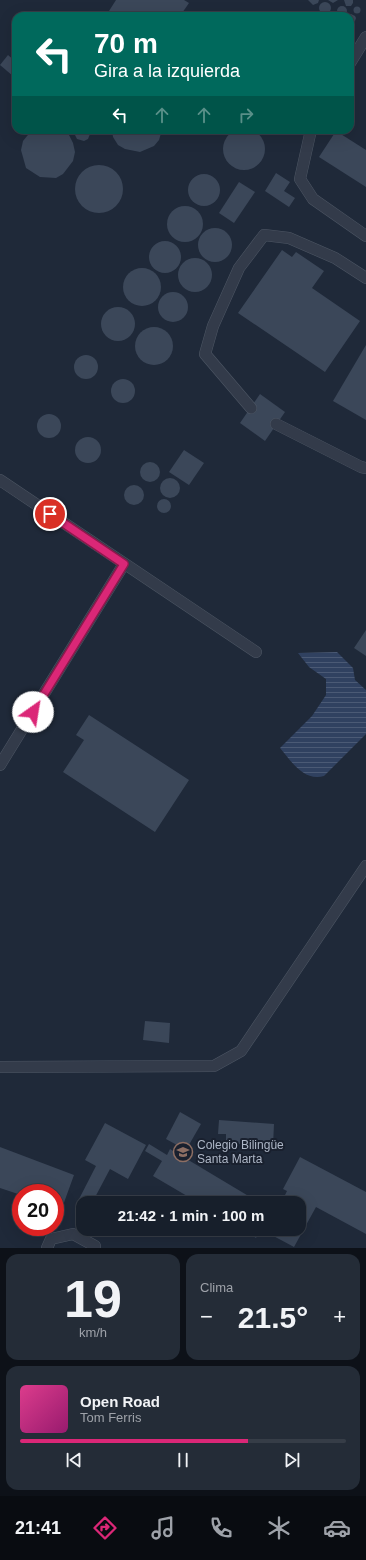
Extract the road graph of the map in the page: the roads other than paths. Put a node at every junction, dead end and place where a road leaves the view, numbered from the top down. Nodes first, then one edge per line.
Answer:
1 (366, 37) edge
2 (354, 56) edge
3 (310, 134) edge
4 (366, 236) edge
5 (366, 278) edge
6 (251, 408) dead end
7 (276, 424) dead end
8 (366, 468) edge
9 (0, 480) edge
10 (124, 564) junction
11 (256, 652) dead end
12 (0, 765) edge
13 (366, 866) edge
14 (0, 1067) edge
15 (96, 1247) edge
16 (47, 1248) edge

1 - 2 lane
3 - 4 lane
5 - 6 lane
7 - 8 lane
9 - 10 lane
10 - 11 lane
10 - 12 lane
13 - 14 lane
15 - 16 lane

